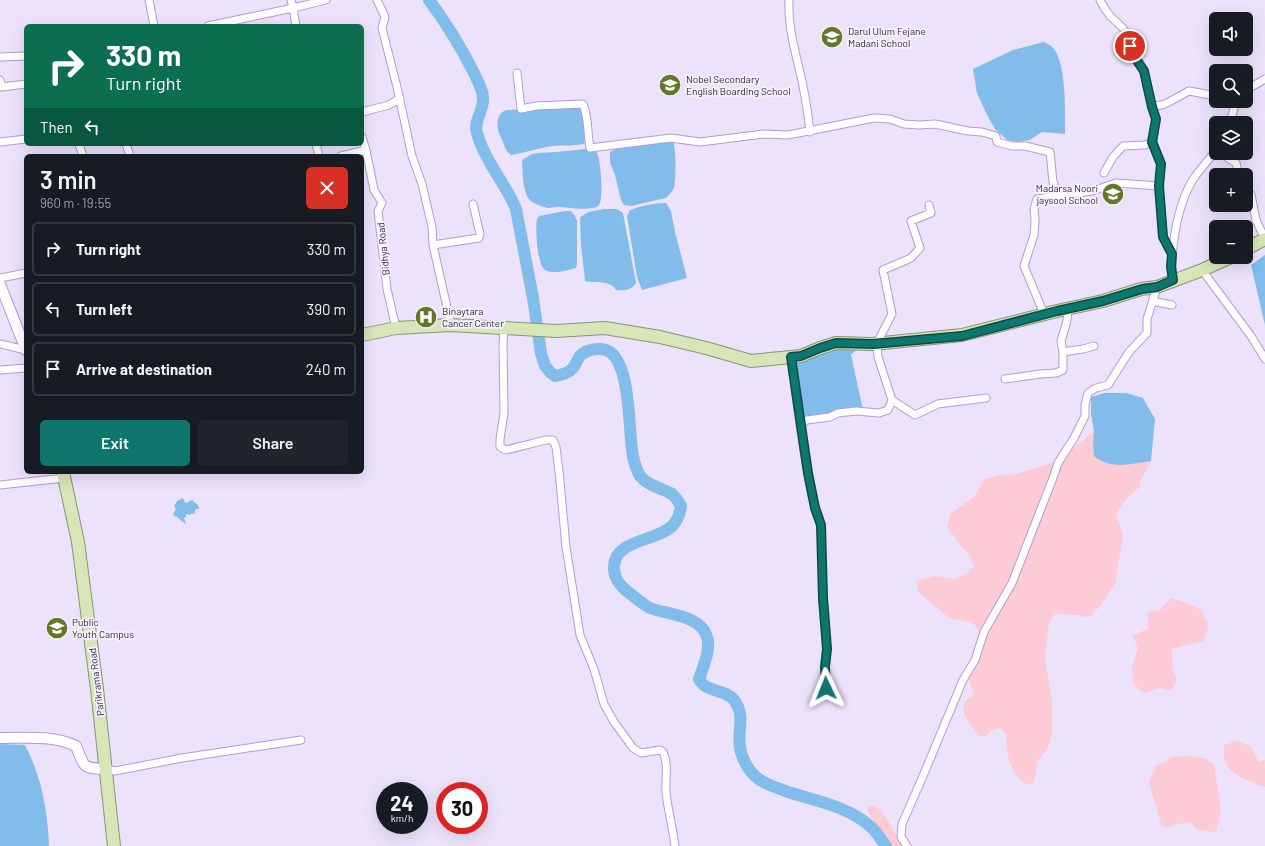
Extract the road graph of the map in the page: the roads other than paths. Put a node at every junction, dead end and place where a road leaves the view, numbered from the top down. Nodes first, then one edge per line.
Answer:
1 (149, 0) edge
2 (326, 0) edge
3 (377, 0) edge
4 (789, 0) edge
5 (1100, 0) edge
6 (292, 4) edge
7 (154, 24) edge
8 (216, 24) edge
9 (296, 24) edge
10 (24, 56) edge
11 (0, 57) edge
12 (517, 73) dead end
13 (1265, 79) edge
14 (0, 80) edge
15 (24, 84) edge
16 (1253, 86) edge
17 (1209, 95) edge
18 (400, 98) junction
19 (1152, 107) junction
20 (364, 111) edge
21 (810, 132) junction
22 (24, 139) edge
23 (0, 142) edge
24 (1152, 142) junction
25 (364, 144) edge
26 (366, 150) junction
27 (349, 154) edge
28 (1209, 160) edge
29 (1231, 160) edge
30 (1237, 168) edge
31 (1104, 173) dead end
32 (1159, 186) junction
33 (1058, 196) junction
34 (473, 204) dead end
35 (929, 205) dead end
36 (1253, 205) edge
37 (1265, 239) edge
38 (434, 245) junction
39 (1253, 245) edge
40 (1172, 254) junction
41 (1215, 264) edge
42 (1202, 270) junction
43 (24, 273) edge
44 (0, 278) edge
45 (1173, 280) junction
46 (0, 284) edge
47 (1155, 292) junction
48 (1172, 305) dead end
49 (1068, 308) junction
50 (1044, 314) junction
51 (451, 325) junction
52 (396, 328) junction
53 (504, 328) junction
54 (364, 335) edge
55 (877, 343) junction
56 (0, 344) edge
57 (24, 345) edge
58 (1094, 346) dead end
59 (24, 350) edge
60 (1063, 352) junction
61 (791, 357) junction
62 (1265, 359) edge
63 (24, 368) edge
64 (0, 370) edge
65 (1005, 379) dead end
66 (986, 398) dead end
67 (892, 400) junction
68 (800, 425) junction
69 (63, 475) edge
70 (0, 485) edge
71 (826, 688) dead end
72 (0, 738) edge
73 (301, 740) dead end
74 (106, 769) junction
75 (114, 846) edge
76 (675, 846) edge
77 (907, 846) edge

1 - 7 street
2 - 6 street
3 - 18 street
4 - 21 street
5 - 19 street
6 - 8 street
6 - 9 street
10 - 11 street
12 - 21 street
13 - 16 street
14 - 15 street
17 - 19 street
18 - 20 street
18 - 38 street
19 - 24 street
21 - 33 street
22 - 23 street
24 - 31 street
24 - 32 street
25 - 26 street
26 - 27 street
26 - 52 street, Bidhya Road
28 - 40 street
29 - 30 street
32 - 33 street
32 - 40 street
33 - 50 street
34 - 38 street
35 - 55 street
36 - 37 street
37 - 39 main road
38 - 51 street
40 - 45 street
41 - 42 main road
42 - 45 main road
42 - 62 street
43 - 44 street
45 - 47 main road
46 - 57 street
47 - 48 street
47 - 49 main road
47 - 77 street
49 - 50 main road
49 - 60 street
50 - 55 main road
51 - 52 main road
51 - 53 main road
52 - 54 main road
53 - 61 main road
53 - 76 street
55 - 61 main road
55 - 67 street
56 - 59 street
58 - 60 street
60 - 65 street
61 - 68 street
63 - 64 street
66 - 67 street
67 - 68 street
68 - 71 street
69 - 70 street
69 - 74 main road, Parikrama Road
72 - 74 street
73 - 74 street
74 - 75 main road, Parikrama Road

